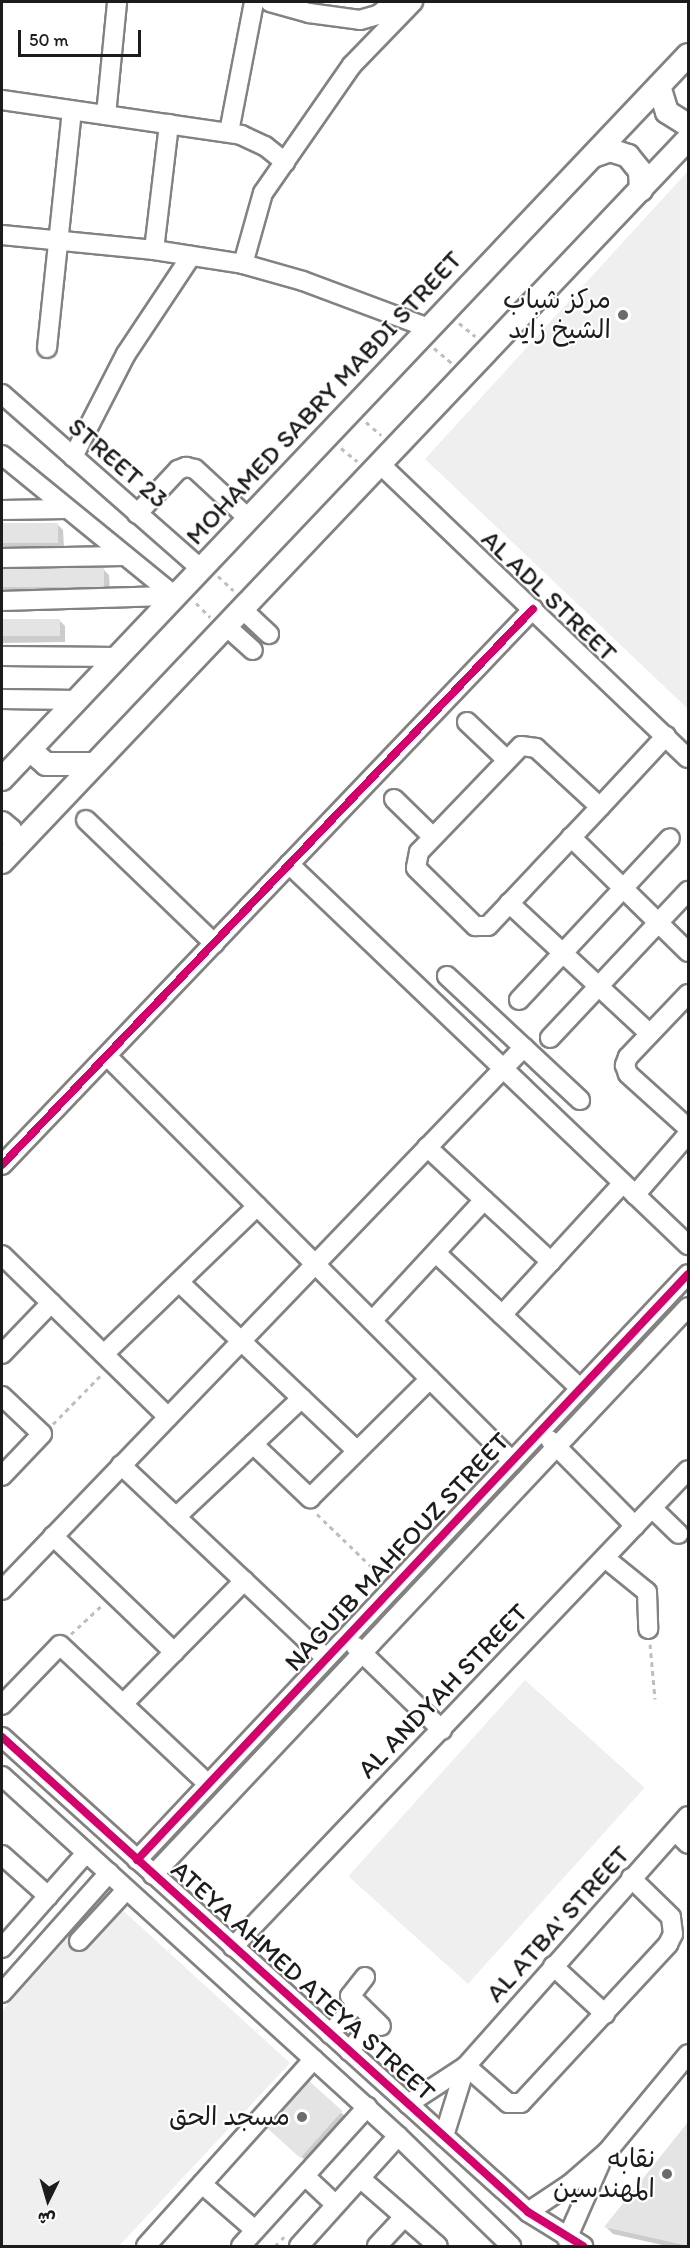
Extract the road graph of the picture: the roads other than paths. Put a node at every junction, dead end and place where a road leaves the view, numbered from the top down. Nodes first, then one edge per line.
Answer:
1 (117, 2) edge
2 (254, 2) edge
3 (270, 2) edge
4 (413, 2) edge
5 (392, 11) edge
6 (688, 55) edge
7 (659, 86) junction
8 (2, 100) edge
9 (72, 111) junction
10 (106, 115) junction
11 (169, 124) junction
12 (688, 125) edge
13 (229, 132) junction
14 (688, 139) edge
15 (593, 156) junction
16 (285, 162) junction
17 (640, 190) junction
18 (2, 235) edge
19 (57, 240) junction
20 (154, 250) junction
21 (191, 256) junction
22 (243, 264) junction
23 (425, 333) junction
24 (47, 348) dead end
25 (2, 394) edge
26 (2, 455) edge
27 (73, 458) junction
28 (383, 462) junction
29 (10, 470) edge
30 (66, 509) junction
31 (2, 510) edge
32 (137, 514) junction
33 (249, 519) junction
34 (124, 556) junction
35 (2, 558) edge
36 (204, 567) junction
37 (178, 593) junction
38 (2, 601) edge
39 (245, 606) junction
40 (533, 609) junction
41 (225, 627) junction
42 (269, 634) dead end
43 (252, 650) dead end
44 (2, 656) edge
45 (117, 657) junction
46 (2, 699) edge
47 (77, 700) junction
48 (467, 723) dead end
49 (666, 736) junction
50 (30, 750) junction
51 (688, 758) edge
52 (506, 759) junction
53 (94, 764) junction
54 (2, 779) edge
55 (394, 800) dead end
56 (600, 807) junction
57 (86, 820) dead end
58 (2, 823) edge
59 (434, 837) junction
60 (571, 837) junction
61 (670, 838) dead end
62 (8, 855) edge
63 (289, 864) junction
64 (623, 888) junction
65 (688, 891) edge
66 (509, 903) junction
67 (658, 922) junction
68 (214, 943) junction
69 (688, 952) edge
70 (563, 953) junction
71 (447, 976) dead end
72 (598, 986) junction
73 (688, 994) edge
74 (519, 1000) dead end
75 (650, 1034) junction
76 (550, 1038) dead end
77 (524, 1047) junction
78 (107, 1056) junction
79 (503, 1068) junction
80 (580, 1100) dead end
81 (688, 1128) edge
82 (688, 1134) edge
83 (427, 1147) junction
84 (2, 1165) edge
85 (629, 1189) junction
86 (484, 1200) junction
87 (257, 1206) junction
88 (688, 1245) edge
89 (436, 1253) junction
90 (2, 1255) edge
91 (551, 1262) junction
92 (315, 1264) junction
93 (688, 1274) edge
94 (179, 1282) junction
95 (51, 1303) junction
96 (688, 1307) edge
97 (502, 1315) junction
98 (372, 1321) junction
99 (241, 1340) junction
100 (2, 1354) edge
101 (108, 1359) junction
102 (430, 1379) junction
103 (580, 1388) junction
104 (2, 1396) edge
105 (302, 1398) junction
106 (168, 1417) junction
107 (541, 1431) junction
108 (253, 1444) junction
109 (557, 1447) junction
110 (357, 1451) junction
111 (512, 1461) junction
112 (121, 1465) junction
113 (688, 1470) edge
114 (2, 1476) edge
115 (652, 1508) junction
116 (177, 1517) junction
117 (635, 1526) junction
118 (679, 1534) dead end
119 (53, 1536) junction
120 (605, 1558) junction
121 (243, 1581) junction
122 (2, 1590) edge
123 (648, 1629) road end
124 (346, 1638) junction
125 (174, 1652) junction
126 (362, 1653) junction
127 (326, 1659) junction
128 (123, 1704) junction
129 (2, 1705) edge
130 (442, 1730) junction
131 (2, 1737) edge
132 (2, 1776) edge
133 (208, 1784) junction
134 (688, 1816) edge
135 (682, 1837) edge
136 (86, 1853) junction
137 (4, 1860) edge
138 (136, 1860) junction
139 (109, 1873) junction
140 (153, 1875) junction
141 (631, 1878) junction
142 (126, 1890) junction
143 (48, 1896) junction
144 (79, 1941) dead end
145 (233, 1947) junction
146 (2, 1948) edge
147 (554, 1966) junction
148 (365, 1977) dead end
149 (277, 1986) junction
150 (2, 1993) edge
151 (357, 2002) junction
152 (258, 2009) junction
153 (605, 2013) junction
154 (330, 2034) junction
155 (349, 2051) junction
156 (688, 2054) edge
157 (314, 2059) junction
158 (466, 2066) junction
159 (408, 2104) junction
160 (367, 2107) junction
161 (398, 2136) junction
162 (444, 2136) junction
163 (607, 2152) junction
164 (480, 2169) junction
165 (305, 2176) junction
166 (360, 2178) junction
167 (202, 2184) junction
168 (454, 2189) junction
169 (336, 2205) junction
170 (528, 2212) junction
171 (404, 2217) junction
172 (255, 2230) junction
173 (575, 2243) edge
174 (146, 2247) edge
175 (241, 2247) edge
176 (299, 2247) edge
177 (377, 2247) edge
178 (438, 2247) edge
179 (511, 2247) edge

1 - 10 street
2 - 13 street
3 - 5 street
4 - 5 street
5 - 16 street
6 - 7 main road, MOHAMED SABRY MABDI STREET
7 - 12 main road
7 - 15 main road, MOHAMED SABRY MABDI STREET
8 - 9 street
9 - 10 street
9 - 19 street
10 - 11 street
11 - 13 street
11 - 20 street
13 - 16 street
14 - 17 main road
15 - 17 main road
15 - 23 main road, MOHAMED SABRY MABDI STREET
16 - 22 street
17 - 28 main road
18 - 19 street
19 - 20 street
19 - 24 street
20 - 21 street
21 - 22 street
21 - 27 street
22 - 23 street
23 - 33 main road, MOHAMED SABRY MABDI STREET
25 - 27 street, STREET 23
26 - 29 street
27 - 32 street, STREET 23
28 - 39 main road
28 - 40 street, AL ADL STREET
29 - 30 street
30 - 31 street
30 - 34 street
32 - 33 street
32 - 36 street, STREET 23
33 - 36 main road, MOHAMED SABRY MABDI STREET
34 - 35 street
34 - 37 street
36 - 37 main road, MOHAMED SABRY MABDI STREET
37 - 38 street
37 - 45 main road, MOHAMED SABRY MABDI STREET
39 - 41 main road
39 - 42 street
40 - 49 street, AL ADL STREET
40 - 63 street
41 - 43 street
41 - 53 main road
44 - 45 street
45 - 47 main road, MOHAMED SABRY MABDI STREET
46 - 47 street
47 - 50 main road, MOHAMED SABRY MABDI STREET
48 - 52 street
49 - 51 street, AL ADL STREET
49 - 56 street
50 - 53 main road
50 - 54 main road, MOHAMED SABRY MABDI STREET
52 - 56 street
52 - 59 street
53 - 62 main road
55 - 59 street
56 - 60 street
57 - 68 street
58 - 62 main road
59 - 66 street
60 - 64 street
60 - 66 street
61 - 64 street
63 - 68 street
63 - 79 street
64 - 67 street
64 - 70 street
65 - 67 street
66 - 70 street
67 - 69 street
67 - 72 street
68 - 78 street
70 - 72 street
70 - 74 street
71 - 77 street
72 - 75 street
72 - 76 street
73 - 75 street
75 - 81 street
77 - 79 street
77 - 80 street
78 - 84 street
78 - 87 street
79 - 83 street
79 - 85 street
82 - 85 street
83 - 86 street
83 - 92 street
85 - 88 street
85 - 91 street
86 - 89 street
86 - 91 street
87 - 92 street
87 - 94 street
89 - 97 street
89 - 98 street
90 - 95 street
91 - 97 street
92 - 98 street
92 - 99 street
93 - 103 street, NAGUIB MAHFOUZ STREET
94 - 99 street
94 - 101 street
95 - 100 street
95 - 101 street
96 - 109 street, NAGUIB MAHFOUZ STREET
97 - 103 street
98 - 102 street
99 - 105 street
99 - 106 street
101 - 106 street
102 - 110 street
102 - 111 street
103 - 107 street, NAGUIB MAHFOUZ STREET
104 - 114 street
105 - 108 street
105 - 110 street
106 - 112 street
107 - 109 street
107 - 111 street, NAGUIB MAHFOUZ STREET
108 - 110 street
108 - 116 street
109 - 117 street
109 - 126 street, NAGUIB MAHFOUZ STREET
111 - 124 street, NAGUIB MAHFOUZ STREET
112 - 116 street
112 - 119 street
113 - 115 street, AL ANDYAH STREET
115 - 117 street, AL ANDYAH STREET
115 - 118 street
116 - 121 street
117 - 120 street, AL ANDYAH STREET
119 - 122 street
119 - 125 street
120 - 123 street
120 - 130 street, AL ANDYAH STREET
121 - 125 street
121 - 127 street
124 - 126 street
124 - 127 street, NAGUIB MAHFOUZ STREET
125 - 128 street
126 - 130 street
126 - 140 street, NAGUIB MAHFOUZ STREET
127 - 133 street, NAGUIB MAHFOUZ STREET
128 - 129 street
128 - 133 street
130 - 145 street, AL ANDYAH STREET
131 - 138 street, ATEYA AHMED ATEYA STREET
132 - 136 street, ATEYA AHMED ATEYA STREET
133 - 138 street, NAGUIB MAHFOUZ STREET
134 - 135 street, AL ATBA' STREET
135 - 141 street, AL ATBA' STREET
136 - 139 street, ATEYA AHMED ATEYA STREET
136 - 143 street
137 - 143 street
138 - 140 street, ATEYA AHMED ATEYA STREET
139 - 142 street, ATEYA AHMED ATEYA STREET
139 - 150 street
140 - 145 street, ATEYA AHMED ATEYA STREET
141 - 147 street, AL ATBA' STREET
141 - 153 street
142 - 144 street
142 - 152 street, ATEYA AHMED ATEYA STREET
143 - 146 street
145 - 149 street, ATEYA AHMED ATEYA STREET
147 - 153 street
147 - 158 street, AL ATBA' STREET
148 - 151 street
149 - 152 street
149 - 154 street, ATEYA AHMED ATEYA STREET
151 - 154 street
151 - 155 street
152 - 157 street, ATEYA AHMED ATEYA STREET
153 - 158 street
154 - 155 street, ATEYA AHMED ATEYA STREET
155 - 159 street, ATEYA AHMED ATEYA STREET
156 - 163 street
157 - 160 street, ATEYA AHMED ATEYA STREET
157 - 167 street
158 - 159 street, AL ATBA' STREET
158 - 162 street, AL ATBA' STREET
159 - 162 street, ATEYA AHMED ATEYA STREET
160 - 161 street, ATEYA AHMED ATEYA STREET
160 - 165 street
161 - 166 street
161 - 168 street, ATEYA AHMED ATEYA STREET
162 - 164 street, ATEYA AHMED ATEYA STREET
163 - 170 street
163 - 173 street
164 - 168 street
164 - 170 street, ATEYA AHMED ATEYA STREET
165 - 169 street
165 - 172 street
166 - 169 street
166 - 171 street
167 - 172 street
167 - 174 street
168 - 179 street, ATEYA AHMED ATEYA STREET
169 - 176 street
170 - 173 street, ATEYA AHMED ATEYA STREET
171 - 177 street
171 - 178 street
172 - 175 street

